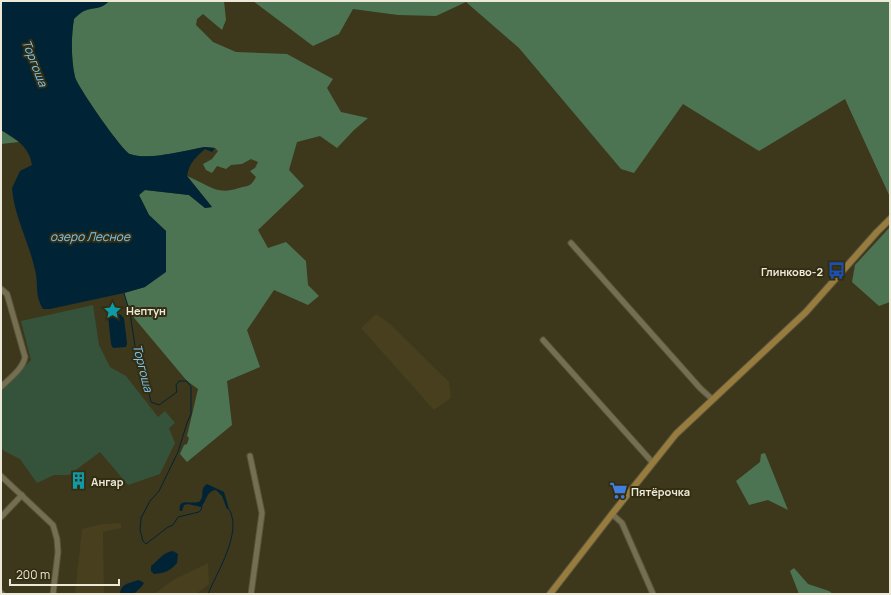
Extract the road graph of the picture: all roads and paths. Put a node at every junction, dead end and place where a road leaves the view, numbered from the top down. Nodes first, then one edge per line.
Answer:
1 (890, 219) edge
2 (571, 243) dead end
3 (1, 289) edge
4 (543, 340) dead end
5 (1, 387) edge
6 (712, 399) junction
7 (250, 456) dead end
8 (653, 463) junction
9 (1, 476) edge
10 (22, 495) junction
11 (612, 514) junction
12 (1, 517) edge
13 (53, 594) edge
14 (251, 594) edge
15 (550, 594) edge
16 (653, 594) edge

1 - 6 main road
2 - 6 street
3 - 5 street
4 - 8 street
6 - 8 main road
7 - 14 street
8 - 11 main road
9 - 10 street
10 - 12 street
10 - 13 street
11 - 15 main road
11 - 16 street

